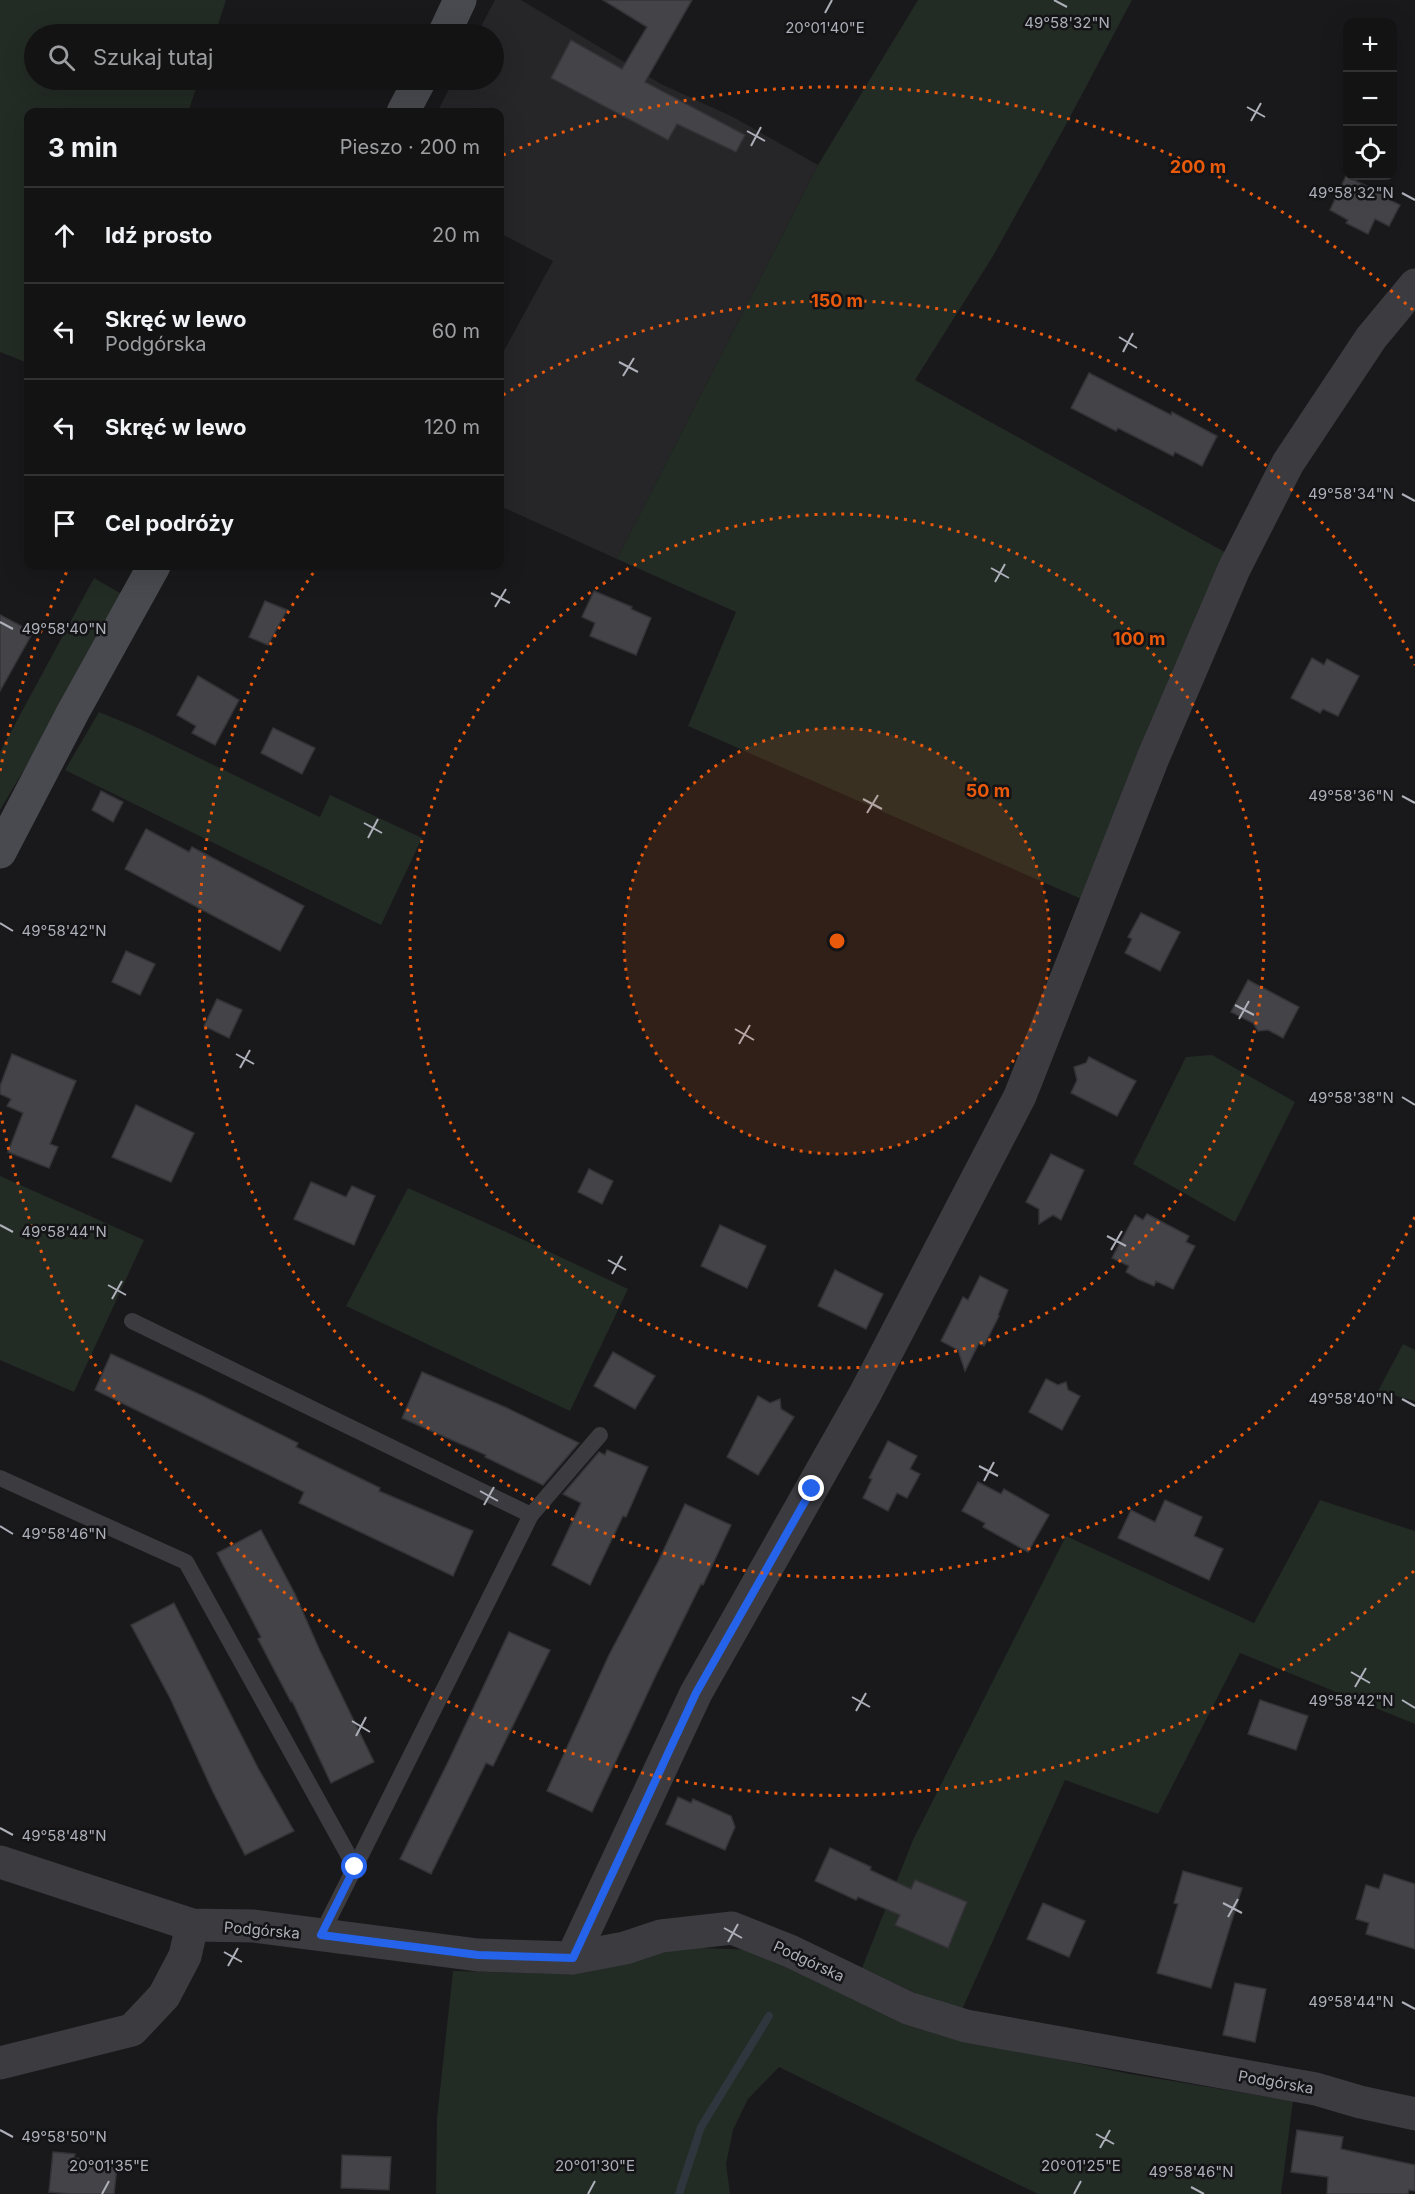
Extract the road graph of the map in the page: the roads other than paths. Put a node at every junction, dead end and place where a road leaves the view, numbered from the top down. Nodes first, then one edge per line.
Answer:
1 (460, 0) edge
2 (449, 24) edge
3 (415, 90) edge
4 (405, 108) edge
5 (1415, 285) edge
6 (152, 570) edge
7 (0, 852) edge
8 (132, 1321) dead end
9 (600, 1435) dead end
10 (0, 1478) edge
11 (531, 1515) junction
12 (0, 1862) edge
13 (355, 1867) junction
14 (192, 1926) junction
15 (321, 1935) junction
16 (573, 1958) junction
17 (0, 2063) edge
18 (1415, 2114) edge

1 - 2 street
3 - 4 street
5 - 16 street
6 - 7 street
8 - 11 lane
9 - 11 lane
10 - 13 lane
11 - 13 lane
12 - 14 street, Podgórska
13 - 15 lane
14 - 15 street, Podgórska
14 - 17 street
15 - 16 street, Podgórska
16 - 18 street, Podgórska

